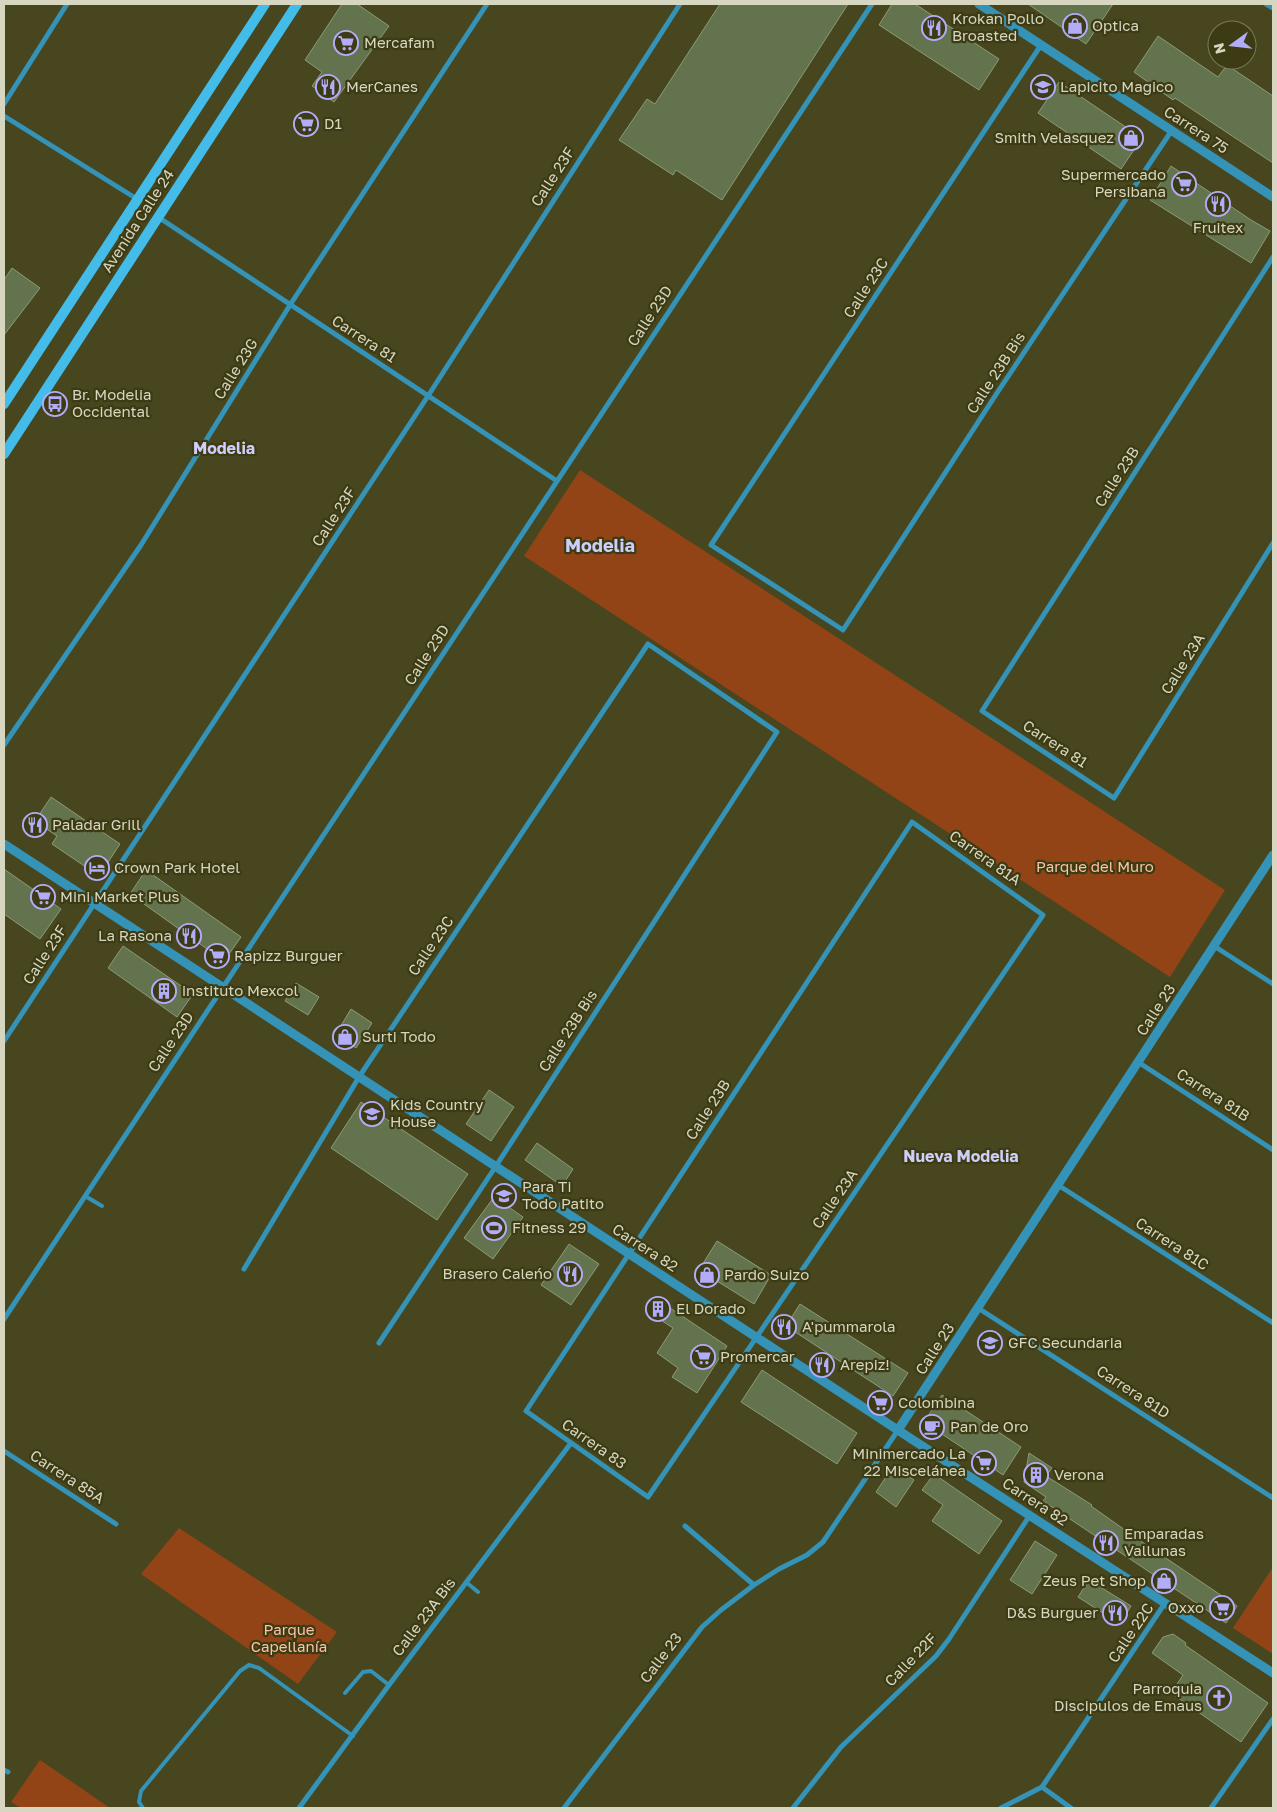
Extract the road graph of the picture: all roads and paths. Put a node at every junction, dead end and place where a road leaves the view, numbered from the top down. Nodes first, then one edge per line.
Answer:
1 (67, 4) edge
2 (265, 4) edge
3 (297, 4) edge
4 (487, 4) edge
5 (680, 4) edge
6 (872, 4) edge
7 (979, 4) edge
8 (1266, 4) edge
9 (1273, 8) edge
10 (1041, 45) junction
11 (4, 104) edge
12 (4, 116) edge
13 (1172, 130) junction
14 (1273, 197) edge
15 (137, 199) junction
16 (158, 217) junction
17 (1273, 257) edge
18 (290, 305) junction
19 (428, 396) junction
20 (4, 404) edge
21 (4, 454) edge
22 (557, 481) junction
23 (1273, 543) edge
24 (843, 630) joint
25 (982, 711) joint
26 (777, 732) joint
27 (4, 745) edge
28 (1114, 798) joint
29 (912, 822) joint
30 (4, 844) edge
31 (1273, 856) edge
32 (93, 903) junction
33 (1043, 914) joint
34 (1214, 946) junction
35 (1273, 984) edge
36 (222, 988) junction
37 (4, 1041) edge
38 (1138, 1062) junction
39 (359, 1077) junction
40 (1273, 1150) edge
41 (496, 1166) junction
42 (1058, 1185) junction
43 (84, 1196) junction
44 (102, 1206) dead end
45 (629, 1254) junction
46 (244, 1269) dead end
47 (978, 1308) junction
48 (4, 1319) edge
49 (1273, 1323) edge
50 (756, 1337) junction
51 (379, 1343) dead end
52 (526, 1411) joint
53 (898, 1430) junction
54 (571, 1443) junction
55 (4, 1451) edge
56 (648, 1497) joint
57 (1273, 1498) edge
58 (1030, 1515) junction
59 (116, 1524) dead end
60 (685, 1526) dead end
61 (466, 1582) junction
62 (754, 1585) junction
63 (478, 1592) dead end
64 (1165, 1603) junction
65 (1273, 1673) edge
66 (389, 1685) junction
67 (344, 1693) dead end
68 (1273, 1719) edge
69 (353, 1736) junction
70 (1042, 1787) junction
71 (143, 1808) edge
72 (299, 1808) edge
73 (564, 1808) edge
74 (793, 1808) edge
75 (1001, 1808) edge
76 (1071, 1808) edge
77 (1210, 1808) edge

1 - 11 street
2 - 15 main road, Avenida Calle 24
3 - 16 main road, Avenida Calle 24
4 - 18 street, Calle 23G
5 - 19 street, Calle 23F
6 - 22 street, Calle 23D
7 - 10 street, Carrera 75
8 - 9 street
10 - 13 street, Carrera 75
10 - 24 street, Calle 23C
12 - 15 street
13 - 14 street, Carrera 75
13 - 24 street, Calle 23B Bis
15 - 20 main road, Avenida Calle 24
16 - 18 street, Carrera 81
16 - 21 main road, Avenida Calle 24
17 - 25 street, Calle 23B
18 - 19 street, Carrera 81
18 - 27 street, Calle 23G
19 - 22 street, Carrera 81
19 - 32 street, Calle 23F
22 - 36 street, Calle 23D
23 - 28 street, Calle 23A
25 - 28 street, Carrera 81
26 - 39 street, Calle 23C
26 - 41 street, Calle 23B Bis
29 - 33 street, Carrera 81A
29 - 45 street, Calle 23B
30 - 32 street, Carrera 82
31 - 34 street, Calle 23
32 - 36 street, Carrera 82
32 - 37 street, Calle 23F
33 - 50 street, Calle 23A
34 - 35 street
34 - 38 street, Calle 23
36 - 39 street, Carrera 82
36 - 43 street, Calle 23D
38 - 40 street, Carrera 81B
38 - 42 street, Calle 23
39 - 41 street, Carrera 82
39 - 46 street, Calle 23C
41 - 45 street, Carrera 82
41 - 51 street, Calle 23B Bis
42 - 47 street, Calle 23
42 - 49 street, Carrera 81C
43 - 44 lane
43 - 48 street, Calle 23D
45 - 50 street, Carrera 82
45 - 52 street, Calle 23B
47 - 53 street, Calle 23
47 - 57 street, Carrera 81D
50 - 53 street, Carrera 82
50 - 56 street, Calle 23A
52 - 54 street, Carrera 83
53 - 58 street, Carrera 82
53 - 62 street, Calle 23
54 - 56 street, Carrera 83
54 - 61 street, Calle 23A Bis
55 - 59 street, Carrera 85A
58 - 64 street, Carrera 82
58 - 74 street, Calle 22F
60 - 62 street
61 - 63 lane
61 - 66 street, Calle 23A Bis
62 - 73 street, Calle 23
64 - 65 street, Carrera 82
64 - 70 street, Calle 22C
66 - 67 lane
66 - 69 street, Calle 23A Bis
68 - 77 street
69 - 71 lane
69 - 72 street, Calle 23A Bis
70 - 75 street, Calle 22C
70 - 76 street

